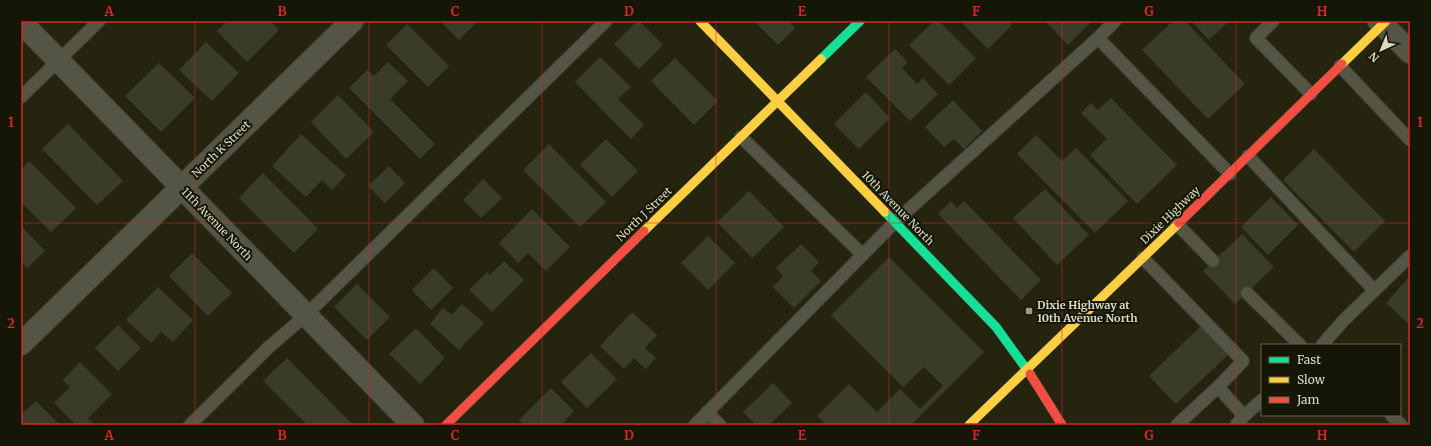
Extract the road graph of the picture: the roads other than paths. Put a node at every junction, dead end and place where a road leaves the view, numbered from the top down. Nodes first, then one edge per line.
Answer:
1 (99, 21) edge
2 (352, 21) edge
3 (606, 21) edge
4 (700, 21) edge
5 (860, 21) edge
6 (1115, 21) edge
7 (1273, 21) edge
8 (21, 22) edge
9 (1383, 22) edge
10 (1098, 38) junction
11 (1410, 52) edge
12 (58, 61) junction
13 (1340, 66) junction
14 (1312, 94) junction
15 (21, 97) edge
16 (778, 101) junction
17 (741, 137) junction
18 (1410, 140) edge
19 (1248, 156) junction
20 (1230, 174) junction
21 (182, 187) junction
22 (895, 222) junction
23 (1177, 224) junction
24 (863, 254) junction
25 (1410, 256) edge
26 (1143, 258) junction
27 (1213, 261) dead end
28 (1374, 290) junction
29 (1247, 293) dead end
30 (306, 315) junction
31 (21, 344) edge
32 (1299, 344) edge
33 (1323, 344) edge
34 (1027, 369) junction
35 (1218, 387) junction
36 (1261, 401) edge
37 (707, 412) junction
38 (1392, 416) edge
39 (1240, 421) edge
40 (190, 425) edge
41 (413, 425) edge
42 (446, 425) edge
43 (695, 425) edge
44 (720, 425) edge
45 (969, 425) edge
46 (1062, 425) edge
47 (1177, 425) edge
48 (1401, 425) edge

1 - 12 lane
2 - 21 street, North K Street
3 - 30 lane
4 - 16 main road, 10th Avenue North
5 - 16 main road, North J Street
6 - 10 lane
7 - 14 lane
8 - 12 street, 11th Avenue North
9 - 11 street
9 - 13 main road, Dixie Highway
10 - 20 lane
10 - 22 lane
12 - 15 lane
12 - 21 street, 11th Avenue North
13 - 14 main road, Dixie Highway
13 - 18 lane
14 - 19 main road, Dixie Highway
16 - 17 main road, North J Street
16 - 22 main road, 10th Avenue North
17 - 24 lane
17 - 42 main road, North J Street
19 - 20 main road, Dixie Highway
19 - 28 lane
20 - 23 main road, Dixie Highway
21 - 30 street, 11th Avenue North
21 - 31 street, North K Street
22 - 24 lane
22 - 34 main road, 10th Avenue North
23 - 26 main road, Dixie Highway
23 - 27 lane
24 - 37 lane
25 - 28 lane
26 - 34 main road, Dixie Highway
26 - 35 lane
28 - 33 lane
29 - 32 lane
30 - 40 lane
30 - 41 street, 11th Avenue North
34 - 45 main road, Dixie Highway
34 - 46 main road, 10th Avenue North
35 - 39 lane
35 - 47 lane
36 - 39 lane
37 - 43 lane
37 - 44 lane
38 - 48 lane

